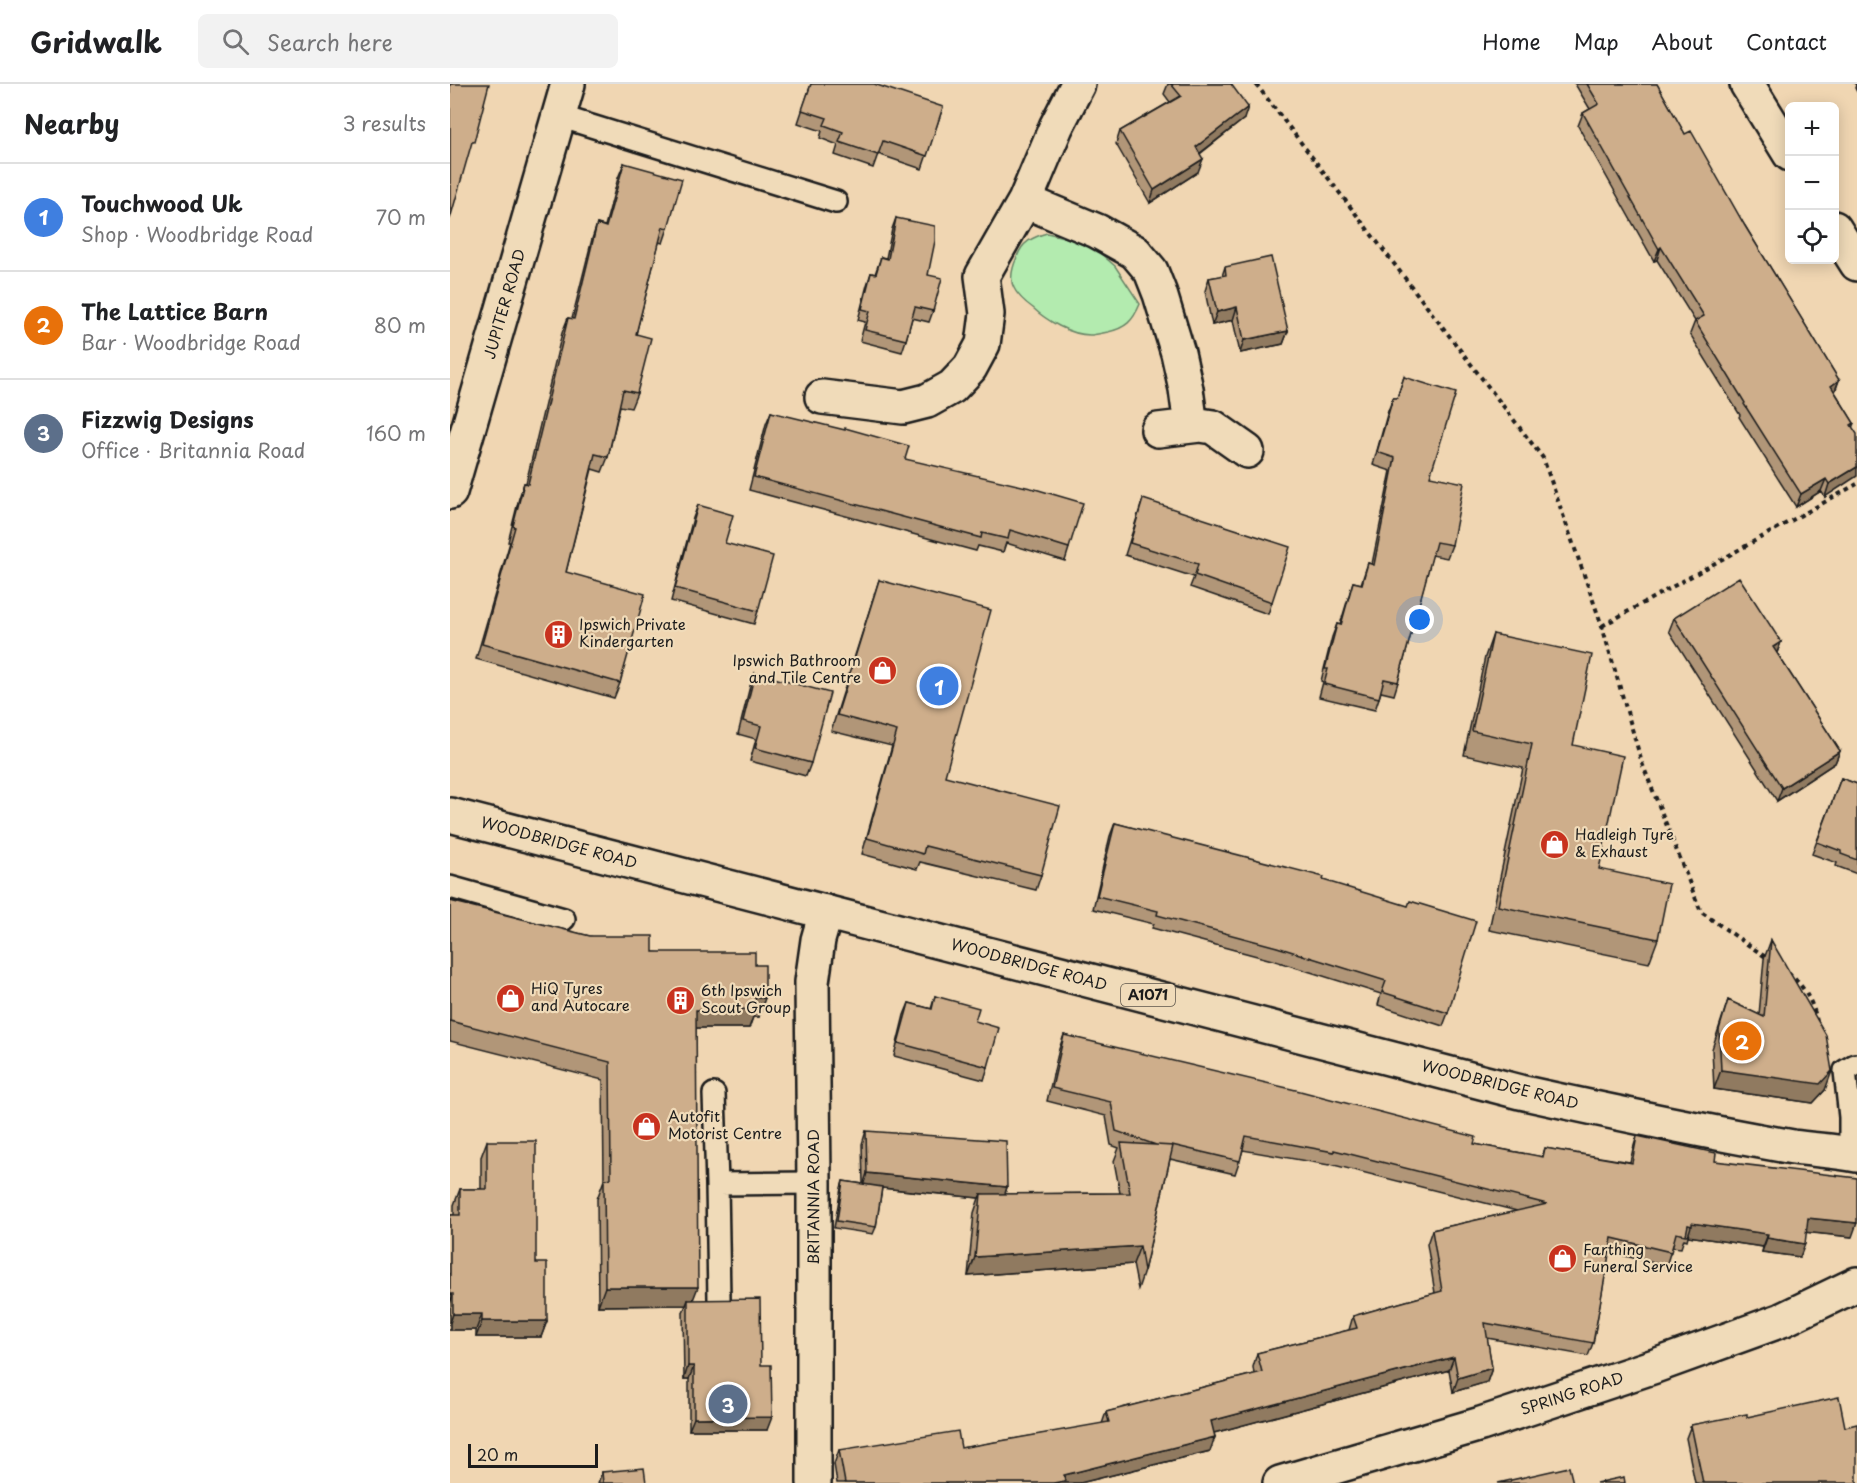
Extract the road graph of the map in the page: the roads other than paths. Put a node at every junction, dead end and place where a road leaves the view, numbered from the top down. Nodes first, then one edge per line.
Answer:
1 (568, 84) edge
2 (1078, 84) edge
3 (1747, 84) edge
4 (559, 116) junction
5 (1785, 146) edge
6 (1025, 201) junction
7 (836, 202) dead end
8 (1839, 236) edge
9 (1857, 264) edge
10 (822, 397) dead end
11 (1191, 426) junction
12 (1158, 430) dead end
13 (1247, 451) dead end
14 (450, 492) edge
15 (450, 815) edge
16 (450, 887) edge
17 (826, 912) junction
18 (564, 919) dead end
19 (1855, 1065) dead end
20 (714, 1094) dead end
21 (1854, 1154) edge
22 (814, 1183) junction
23 (717, 1184) junction
24 (1857, 1284) edge
25 (719, 1299) edge
26 (813, 1483) edge
27 (1280, 1483) edge

1 - 4 street, JUPITER ROAD
2 - 6 street
3 - 5 street
4 - 7 lane
4 - 14 street, JUPITER ROAD
6 - 10 street
6 - 11 street
8 - 9 street
11 - 12 street
11 - 13 street
15 - 17 street, WOODBRIDGE ROAD / A1071
16 - 18 lane
17 - 21 street, WOODBRIDGE ROAD / A1071
17 - 22 street, BRITANNIA ROAD
19 - 21 lane
20 - 23 lane
22 - 23 lane
22 - 26 street, BRITANNIA ROAD
23 - 25 lane
24 - 27 street, SPRING ROAD

